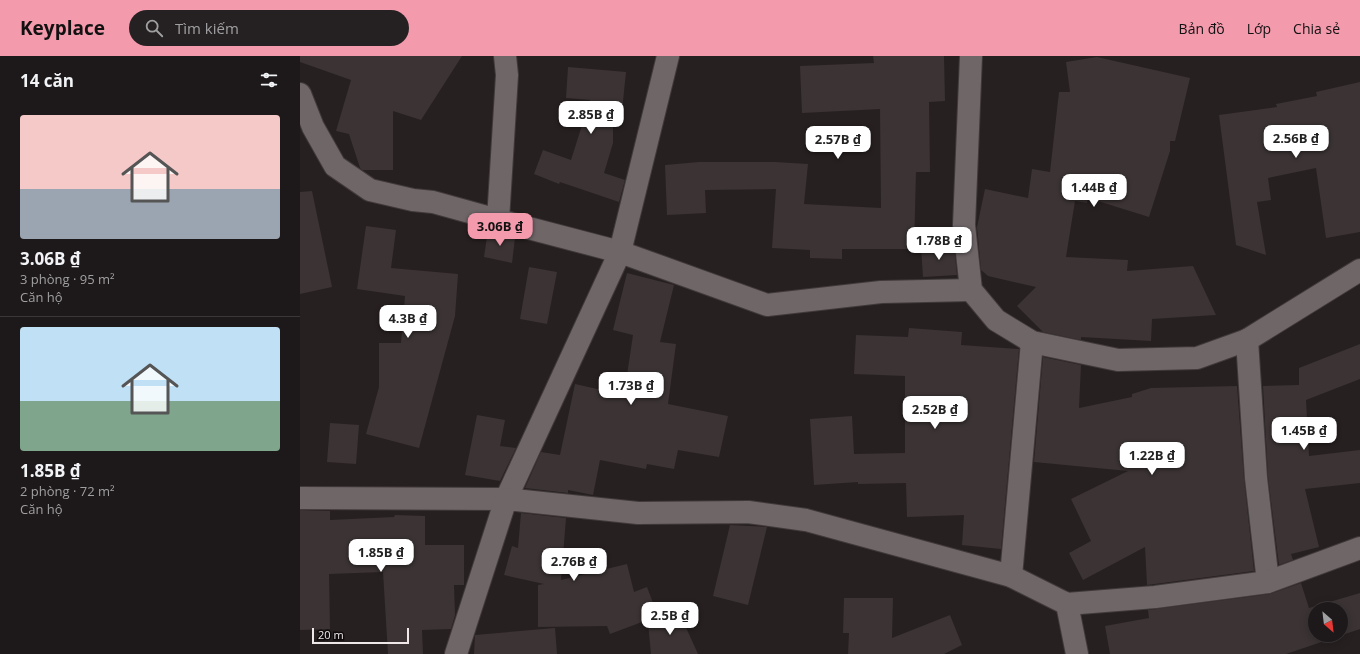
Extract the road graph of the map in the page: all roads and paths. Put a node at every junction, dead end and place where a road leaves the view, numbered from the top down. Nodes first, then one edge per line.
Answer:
1 (505, 56) edge
2 (668, 56) edge
3 (971, 56) edge
4 (300, 94) edge
5 (498, 220) junction
6 (620, 252) junction
7 (1360, 270) edge
8 (971, 290) junction
9 (1247, 340) junction
10 (1032, 342) junction
11 (300, 498) edge
12 (506, 500) junction
13 (1360, 548) edge
14 (1011, 576) junction
15 (1268, 582) junction
16 (1067, 604) junction
17 (456, 654) edge
18 (1077, 654) edge

1 - 5 street
2 - 6 street
3 - 8 street
4 - 5 street
5 - 6 street
6 - 8 street
6 - 12 street
7 - 9 street
8 - 10 street
9 - 10 street
9 - 15 street
10 - 14 street
11 - 12 street
12 - 14 street
12 - 17 street
13 - 15 street
14 - 16 street
15 - 16 street
16 - 18 street

